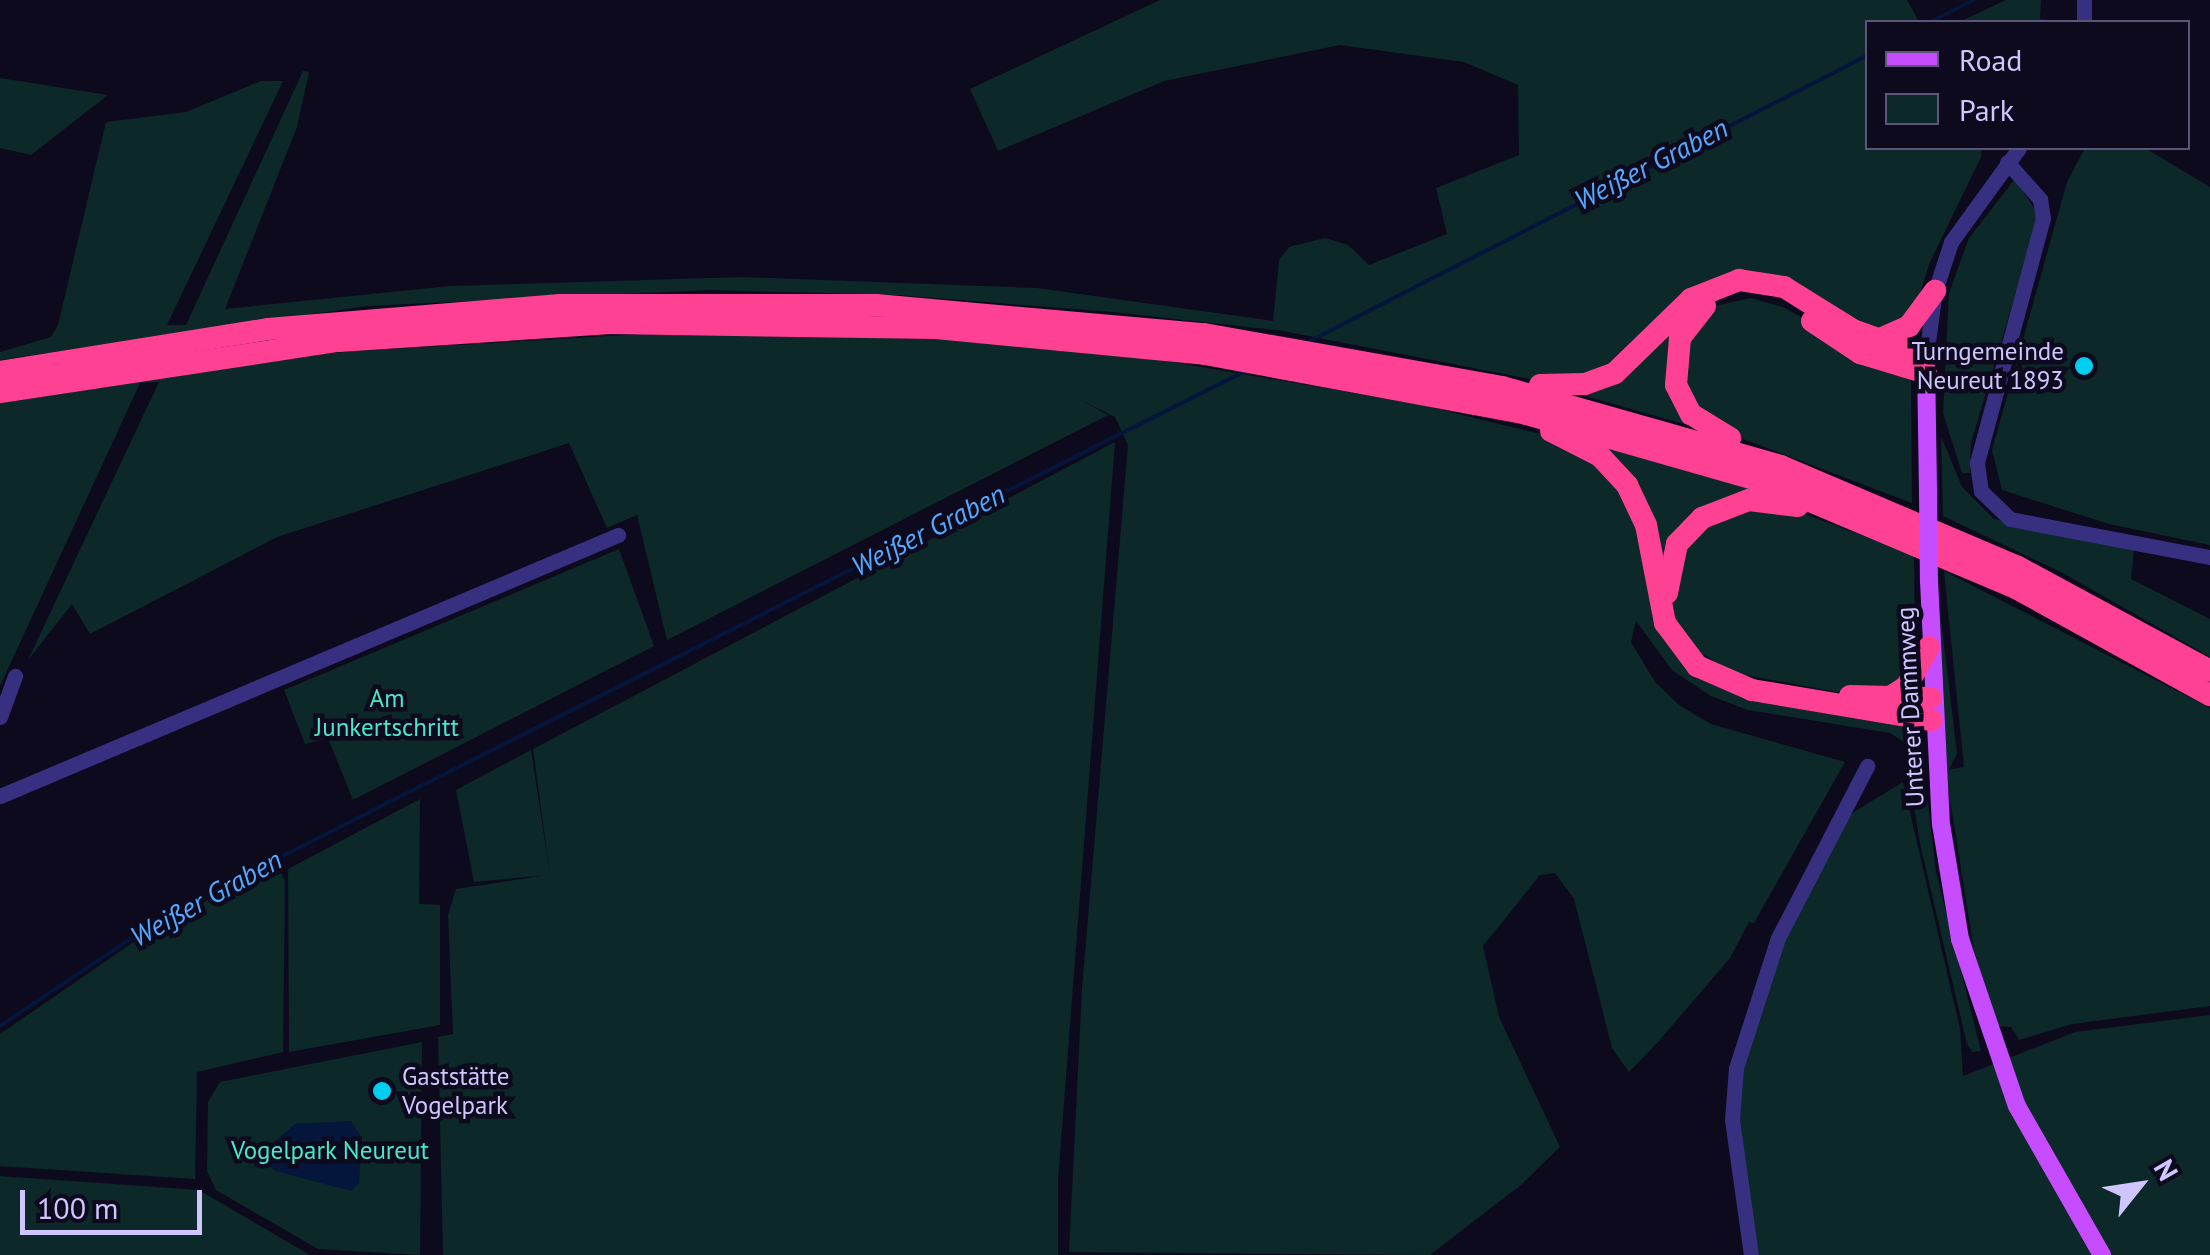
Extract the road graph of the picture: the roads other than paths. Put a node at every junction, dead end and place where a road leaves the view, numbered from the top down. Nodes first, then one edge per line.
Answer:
1 (2017, 150) edge
2 (2006, 162) junction
3 (1934, 291) junction
4 (1880, 339) junction
5 (1272, 354) junction
6 (1926, 364) junction
7 (0, 372) edge
8 (1502, 388) junction
9 (0, 392) edge
10 (1474, 402) junction
11 (1781, 466) junction
12 (1883, 528) junction
13 (618, 535) dead end
14 (2210, 556) edge
15 (1929, 647) junction
16 (2210, 671) edge
17 (15, 676) dead end
18 (2210, 695) edge
19 (1890, 697) junction
20 (1932, 709) junction
21 (0, 717) edge
22 (1867, 766) dead end
23 (0, 796) edge
24 (1751, 1255) edge
25 (2102, 1255) edge

1 - 2 street, Unterer Dammweg
2 - 3 street, Unterer Dammweg
2 - 14 street
3 - 4 highway
3 - 6 street, Unterer Dammweg
4 - 6 highway
4 - 8 highway
5 - 7 highway
5 - 8 highway
5 - 9 highway
5 - 10 highway
6 - 11 highway
6 - 15 main road, Unterer Dammweg, bridge
8 - 11 highway
10 - 12 highway
10 - 20 highway
11 - 16 highway
12 - 18 highway
12 - 19 highway
13 - 23 street
15 - 19 highway
15 - 20 main road, Unterer Dammweg
17 - 21 street
19 - 20 highway
20 - 25 main road, Unterer Dammweg
22 - 24 street

